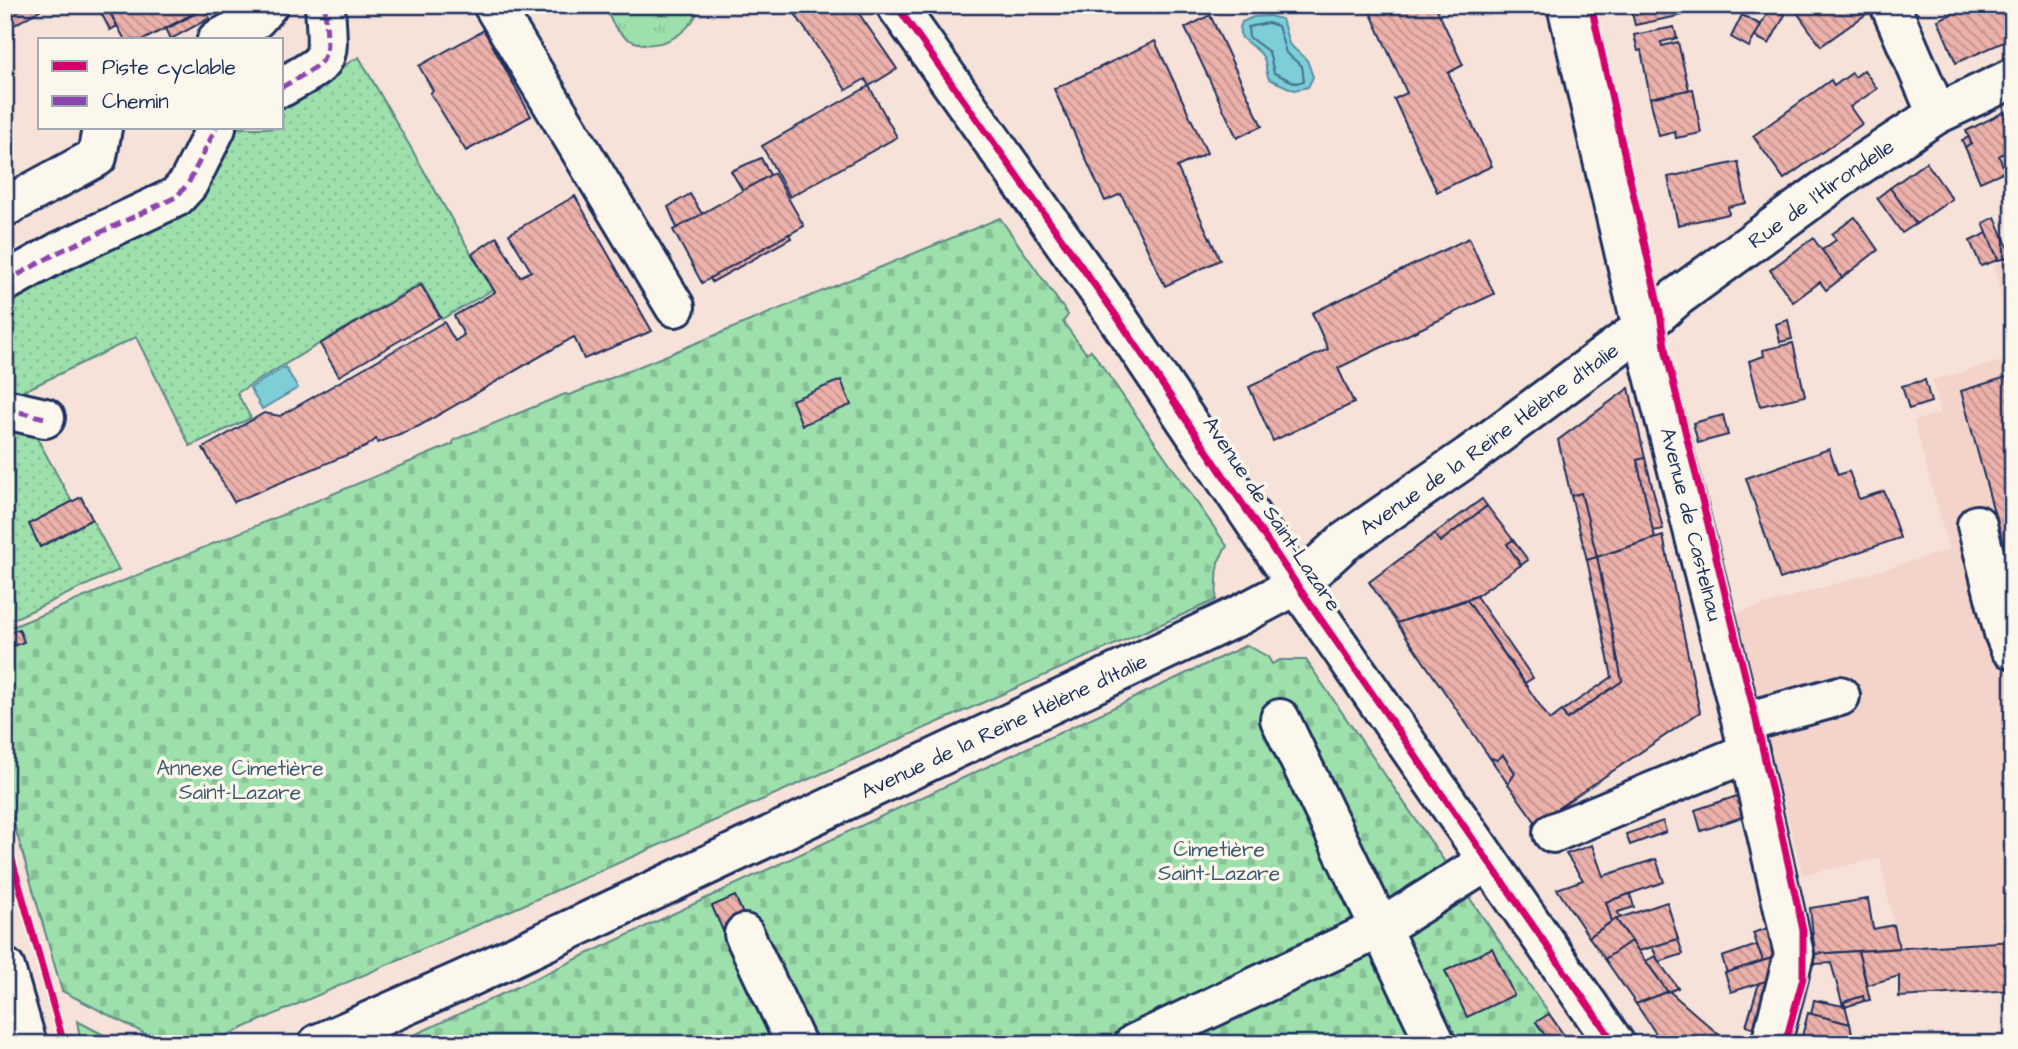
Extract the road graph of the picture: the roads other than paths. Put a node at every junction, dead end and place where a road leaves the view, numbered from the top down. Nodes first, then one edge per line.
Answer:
1 (268, 5) edge
2 (326, 5) edge
3 (493, 5) edge
4 (896, 5) edge
5 (1567, 5) edge
6 (1890, 5) edge
7 (221, 38) edge
8 (2013, 78) edge
9 (284, 86) edge
10 (1937, 114) junction
11 (102, 130) edge
12 (215, 130) edge
13 (5, 207) edge
14 (5, 282) edge
15 (675, 307) dead end
16 (1642, 328) junction
17 (5, 409) edge
18 (45, 418) dead end
19 (1977, 525) dead end
20 (1297, 585) junction
21 (2011, 647) edge
22 (1840, 696) dead end
23 (1280, 719) dead end
24 (1745, 738) junction
25 (1553, 833) dead end
26 (1488, 861) junction
27 (1381, 928) junction
28 (744, 934) dead end
29 (5, 968) edge
30 (27, 1044) edge
31 (318, 1044) edge
32 (796, 1044) edge
33 (1134, 1044) edge
34 (1436, 1044) edge
35 (1615, 1044) edge
36 (1771, 1044) edge

1 - 7 street
2 - 9 street
3 - 15 street
4 - 20 street, Avenue de Saint-Lazare
5 - 16 street, Avenue de Castelnau
6 - 10 street
8 - 10 street, Rue de l'Hirondelle
10 - 16 street, Rue de l'Hirondelle
11 - 13 street
12 - 14 street
16 - 20 street, Avenue de la Reine Hélène d'Italie
16 - 24 street, Avenue de Castelnau
17 - 18 street
19 - 21 street
20 - 26 street, Avenue de Saint-Lazare
20 - 31 street, Avenue de la Reine Hélène d'Italie
22 - 24 street
23 - 27 street
24 - 25 street
24 - 36 street, Avenue de Castelnau
26 - 27 street
26 - 35 street, Avenue de Saint-Lazare
27 - 33 street
27 - 34 street
28 - 32 street
29 - 30 street

